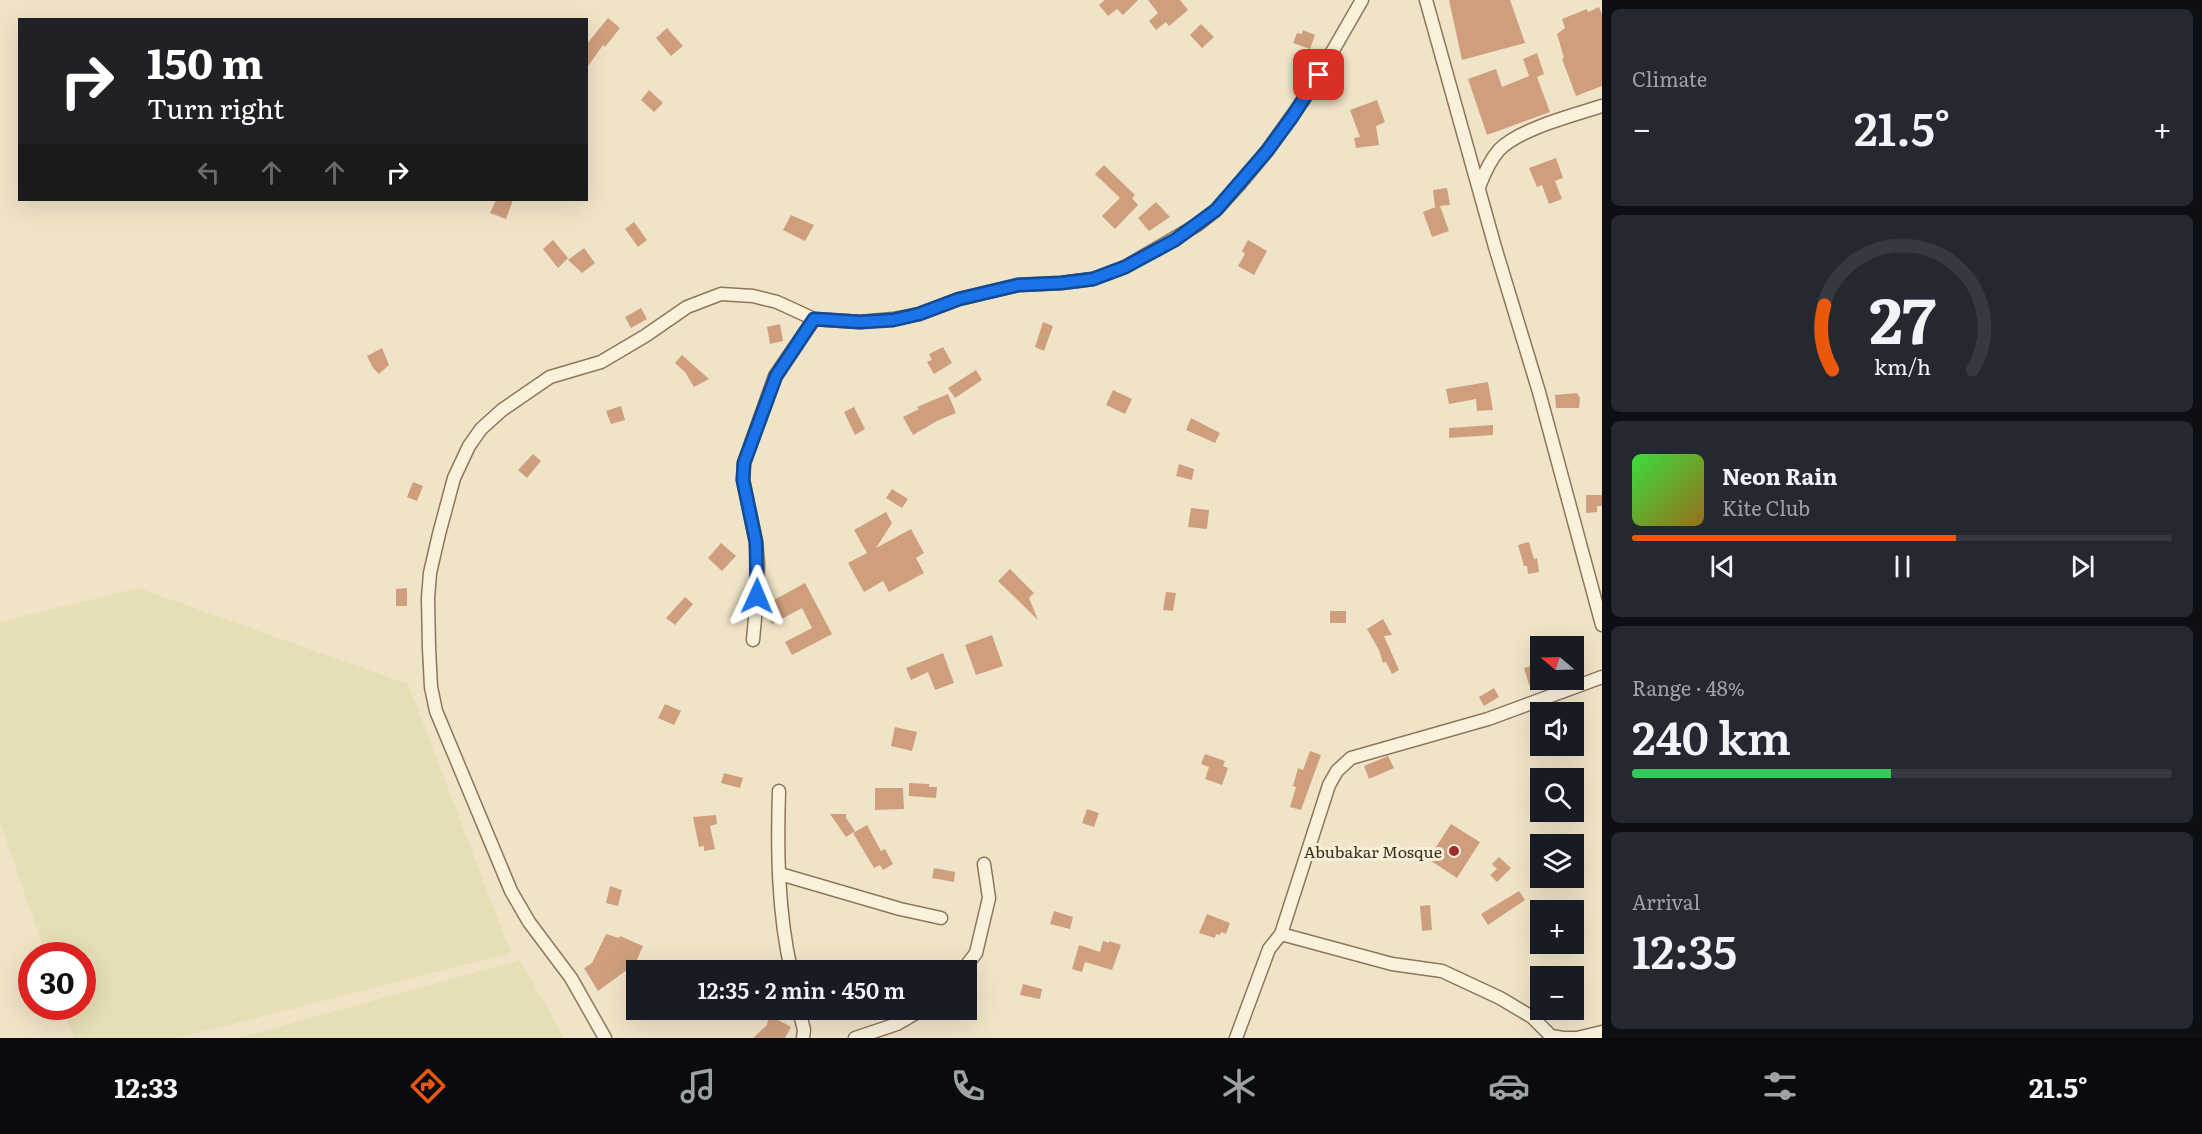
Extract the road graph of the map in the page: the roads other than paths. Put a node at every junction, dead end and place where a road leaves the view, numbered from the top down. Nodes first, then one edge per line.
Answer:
1 (1362, 0) edge
2 (1426, 0) edge
3 (1602, 106) edge
4 (1479, 187) junction
5 (814, 319) junction
6 (1602, 625) edge
7 (753, 640) dead end
8 (1602, 677) edge
9 (779, 791) dead end
10 (984, 864) dead end
11 (780, 874) junction
12 (941, 918) dead end
13 (1281, 934) junction
14 (789, 960) edge
15 (971, 960) edge
16 (802, 1020) edge
17 (904, 1020) edge
18 (1602, 1032) edge
19 (605, 1038) edge
20 (803, 1038) edge
21 (855, 1038) edge
22 (1236, 1038) edge
23 (1558, 1038) edge

1 - 5 street
2 - 4 street
3 - 4 street
4 - 6 street
5 - 7 street
5 - 19 street
8 - 13 street
9 - 11 street
10 - 15 street
11 - 12 street
11 - 14 street
13 - 22 street
13 - 23 street
16 - 20 street
17 - 21 street
18 - 23 street

